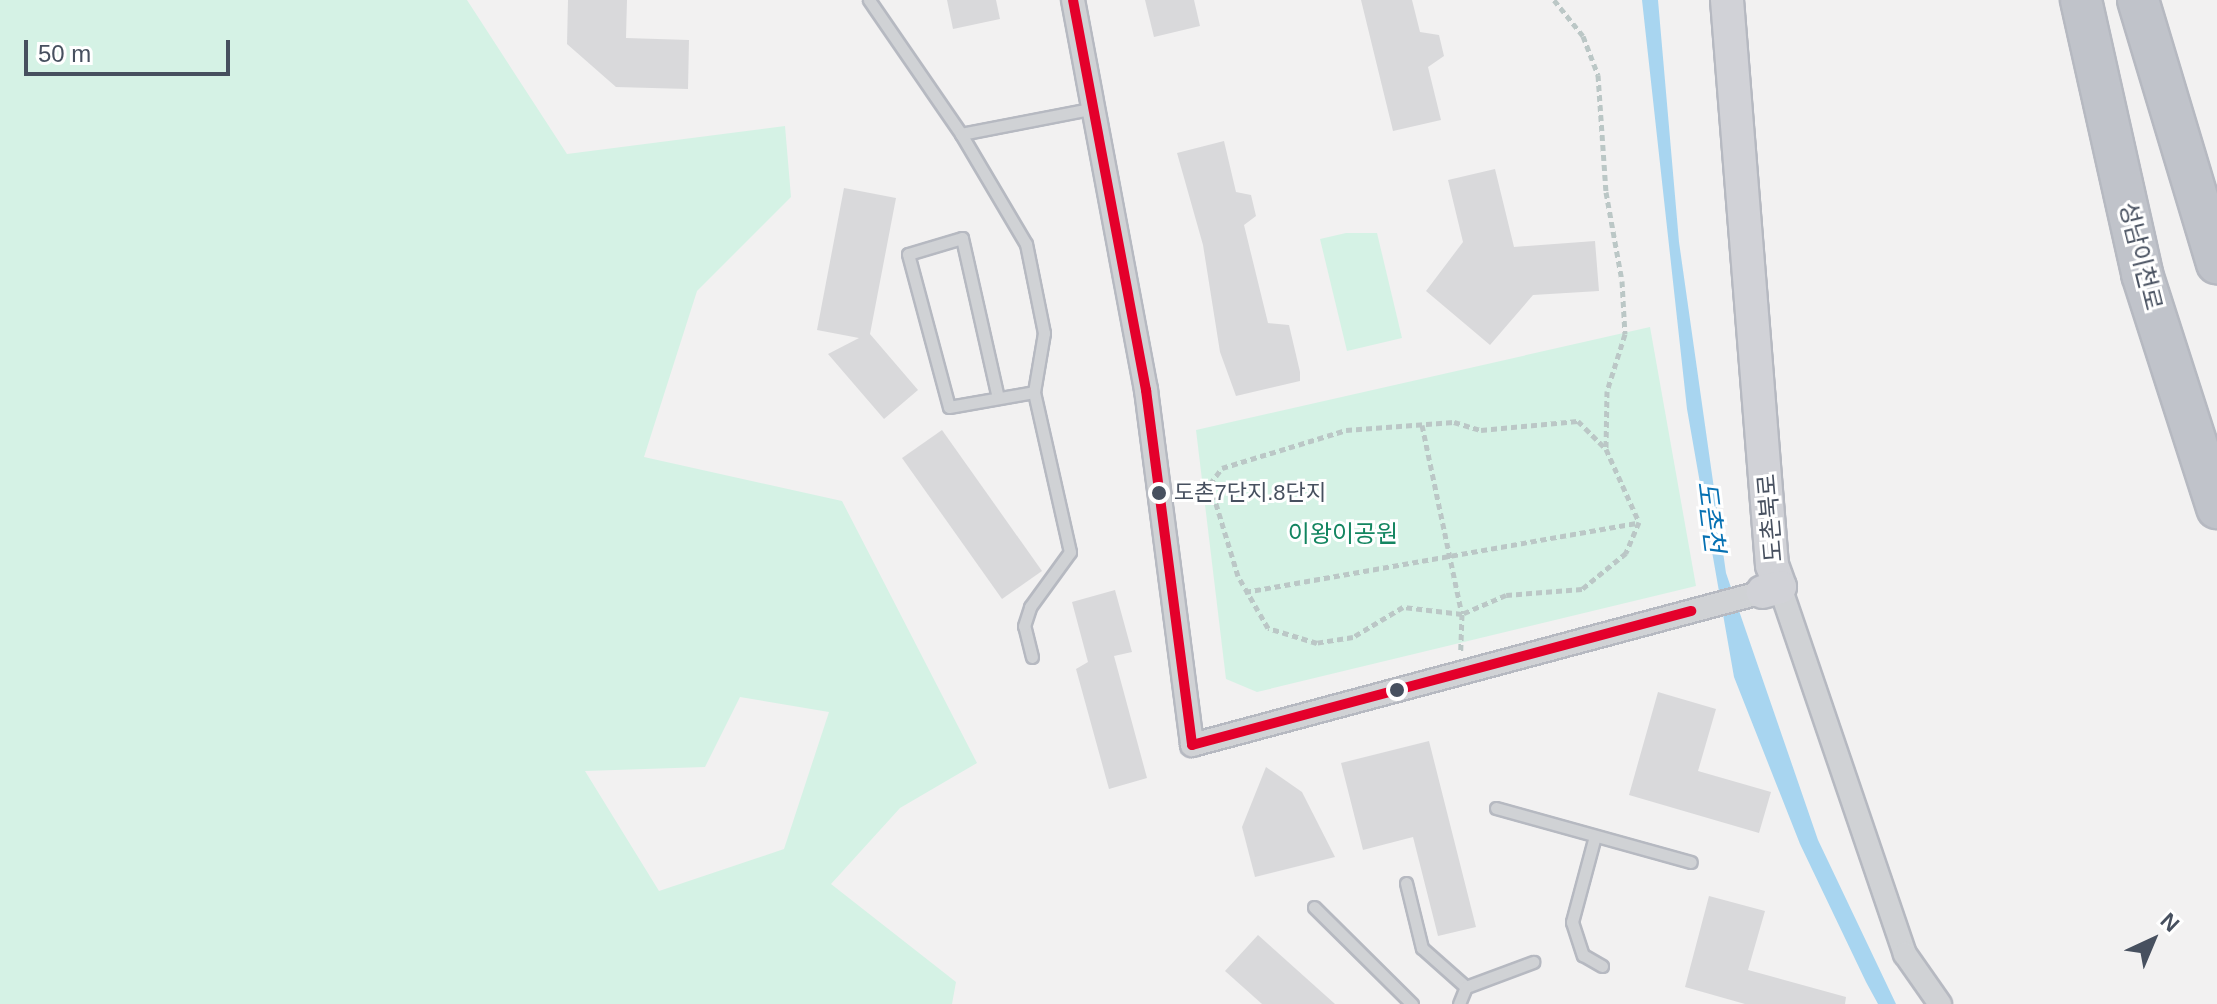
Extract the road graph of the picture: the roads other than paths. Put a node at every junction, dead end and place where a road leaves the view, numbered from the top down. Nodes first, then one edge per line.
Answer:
1 (869, 0) edge
2 (1073, 0) edge
3 (1727, 0) edge
4 (2081, 0) edge
5 (2138, 0) edge
6 (1095, 107) junction
7 (961, 134) junction
8 (2217, 263) edge
9 (1034, 392) junction
10 (998, 398) junction
11 (2217, 508) edge
12 (1772, 589) junction
13 (1032, 657) dead end
14 (1496, 808) dead end
15 (1595, 836) junction
16 (1691, 862) dead end
17 (1406, 883) dead end
18 (1314, 907) dead end
19 (1533, 962) dead end
20 (1602, 966) dead end
21 (1466, 987) junction
22 (1412, 1004) edge
23 (1459, 1004) edge
24 (1940, 1004) edge

1 - 7 lane
2 - 6 street
3 - 12 street, 도촌북로
4 - 11 highway, 성남이천로
5 - 8 highway
6 - 7 lane
6 - 12 street
7 - 9 lane
9 - 10 lane
9 - 13 lane
10 - 10 lane
12 - 24 street, 도촌북로
14 - 15 lane
15 - 16 lane
15 - 20 lane
17 - 21 lane
18 - 22 lane
19 - 21 lane
21 - 23 lane

